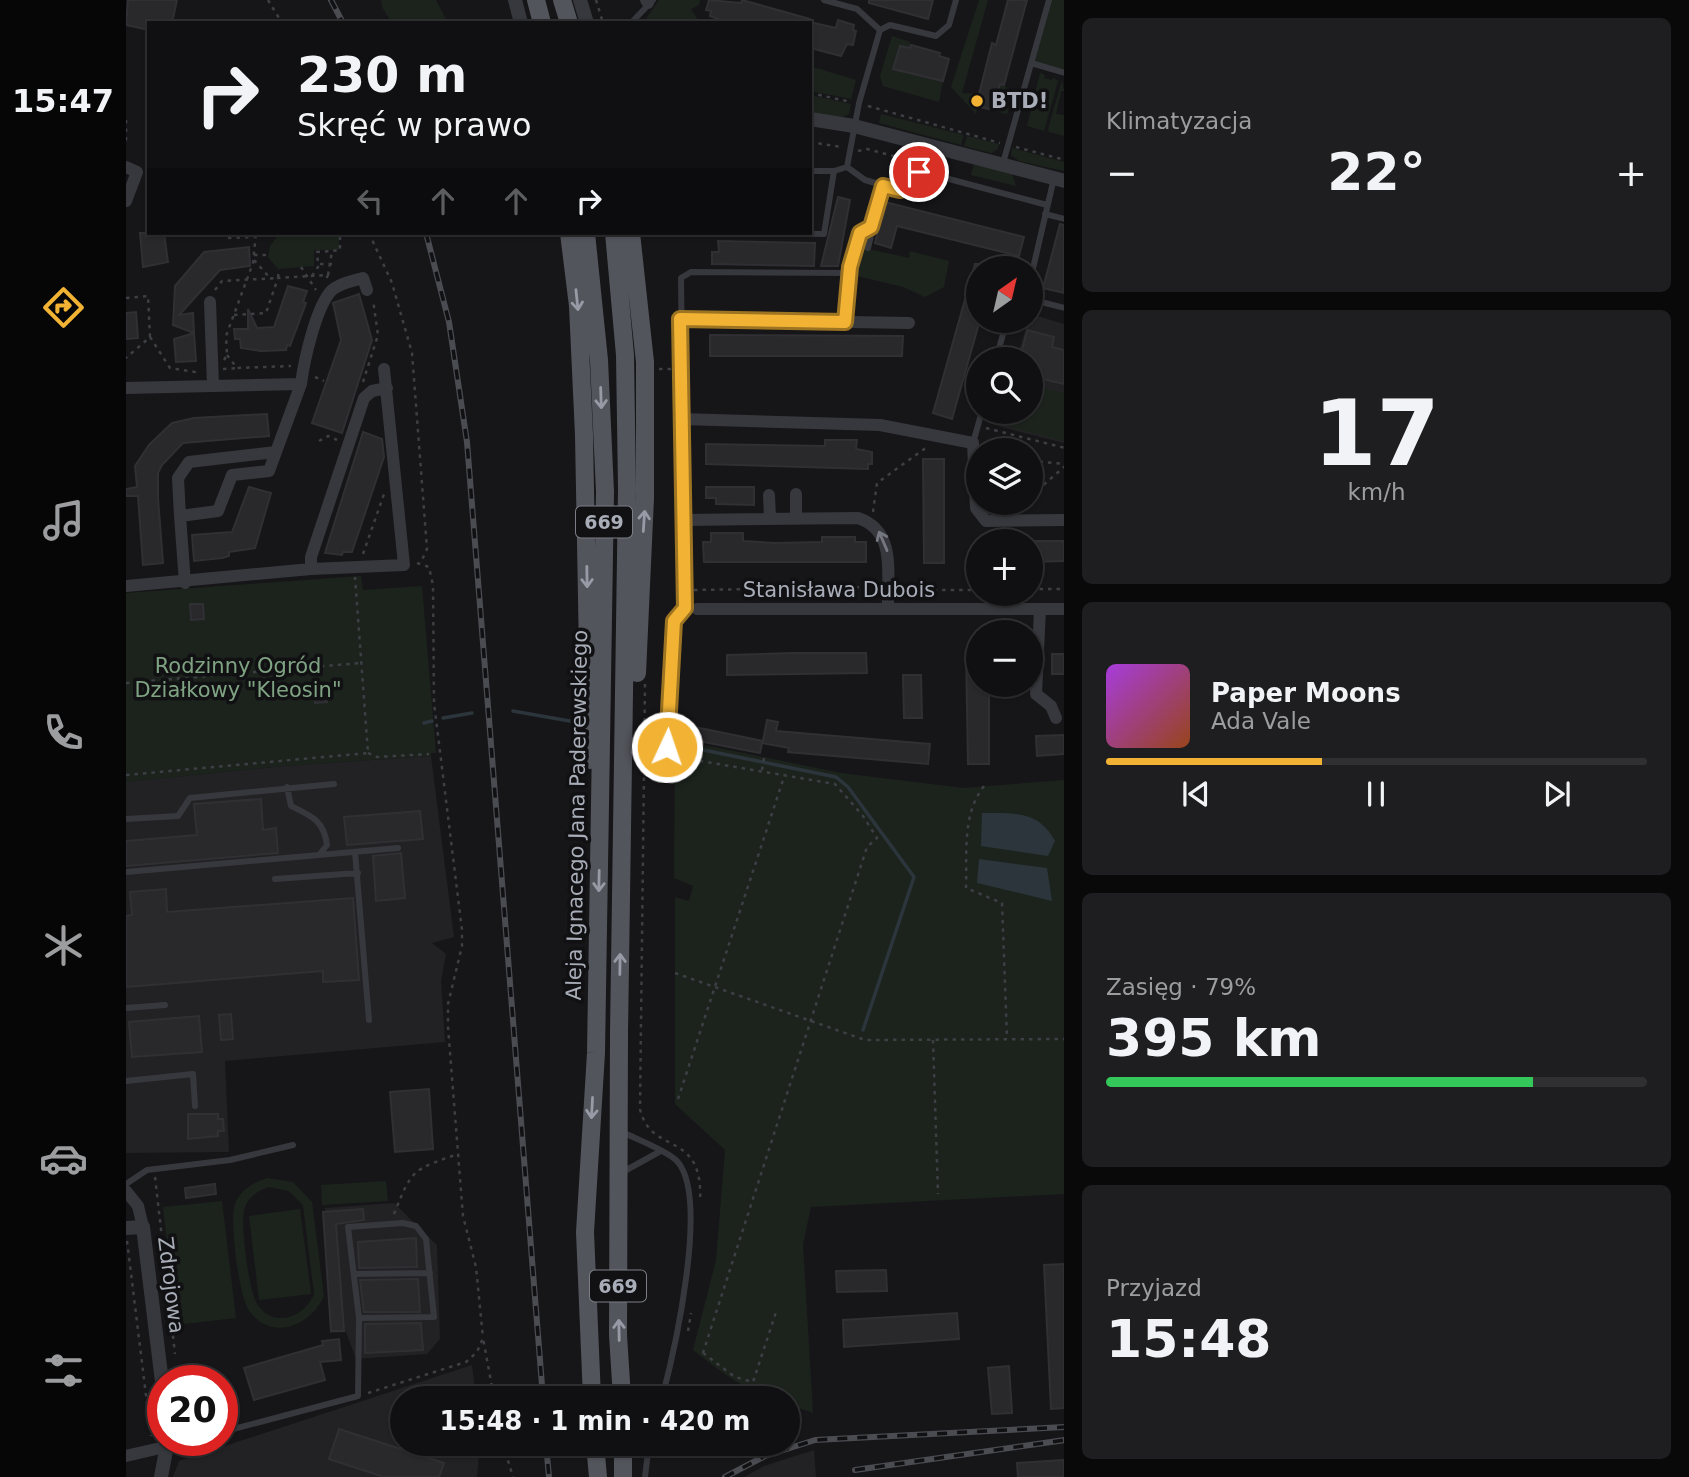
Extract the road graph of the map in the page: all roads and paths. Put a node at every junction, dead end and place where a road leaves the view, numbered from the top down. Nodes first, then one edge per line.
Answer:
1 (268, 0) edge
2 (515, 0) edge
3 (536, 0) edge
4 (562, 0) edge
5 (580, 0) edge
6 (596, 0) edge
7 (824, 0) edge
8 (956, 0) edge
9 (1049, 0) edge
10 (649, 1) edge
11 (281, 21) edge
12 (520, 21) edge
13 (541, 21) edge
14 (568, 21) edge
15 (586, 21) edge
16 (602, 21) edge
17 (633, 21) edge
18 (880, 30) junction
19 (1031, 63) junction
20 (1064, 73) edge
21 (812, 93) edge
22 (859, 103) junction
23 (877, 109) junction
24 (875, 116) dead end
25 (812, 119) edge
26 (126, 120) edge
27 (854, 126) junction
28 (126, 144) edge
29 (1009, 145) junction
30 (1064, 160) edge
31 (1003, 164) junction
32 (847, 167) junction
33 (137, 170) edge
34 (812, 170) edge
35 (834, 171) junction
36 (1059, 180) edge
37 (883, 186) junction
38 (126, 201) edge
39 (1047, 205) junction
40 (1045, 214) junction
41 (1064, 219) edge
42 (871, 227) junction
43 (812, 234) edge
44 (255, 235) edge
45 (340, 235) edge
46 (370, 235) edge
47 (569, 235) edge
48 (586, 235) edge
49 (614, 235) edge
50 (631, 235) edge
51 (228, 238) dead end
52 (868, 248) dead end
53 (332, 251) junction
54 (268, 255) dead end
55 (1036, 256) edge
56 (254, 258) junction
57 (320, 264) junction
58 (332, 264) junction
59 (301, 267) dead end
60 (279, 269) dead end
61 (850, 273) junction
62 (328, 275) junction
63 (310, 276) junction
64 (270, 278) junction
65 (278, 278) junction
66 (248, 279) junction
67 (367, 290) joint
68 (126, 298) edge
69 (210, 302) joint
70 (1043, 303) edge
71 (1064, 309) edge
72 (234, 315) junction
73 (680, 319) junction
74 (845, 322) junction
75 (909, 323) dead end
76 (150, 337) junction
77 (227, 355) junction
78 (126, 358) edge
79 (237, 368) junction
80 (384, 369) dead end
81 (653, 369) dead end
82 (680, 369) junction
83 (301, 384) junction
84 (362, 384) dead end
85 (195, 386) junction
86 (213, 386) junction
87 (126, 388) edge
88 (387, 388) junction
89 (682, 419) junction
90 (977, 426) joint
91 (943, 437) junction
92 (974, 438) edge
93 (319, 441) dead end
94 (341, 441) dead end
95 (966, 442) edge
96 (1064, 447) edge
97 (276, 452) junction
98 (1043, 462) edge
99 (1064, 465) edge
100 (1043, 485) edge
101 (386, 489) dead end
102 (796, 494) dead end
103 (769, 495) dead end
104 (981, 515) edge
105 (180, 516) junction
106 (770, 518) junction
107 (796, 518) junction
108 (684, 520) junction
109 (1064, 520) edge
110 (872, 523) junction
111 (365, 549) dead end
112 (421, 562) junction
113 (404, 565) junction
114 (354, 567) junction
115 (311, 569) junction
116 (185, 583) junction
117 (126, 586) edge
118 (887, 586) junction
119 (1043, 589) edge
120 (1064, 589) edge
121 (684, 590) junction
122 (966, 590) edge
123 (691, 608) junction
124 (888, 608) junction
125 (1064, 609) edge
126 (1040, 610) junction
127 (360, 663) junction
128 (645, 679) dead end
129 (126, 683) edge
130 (1056, 718) dead end
131 (368, 753) junction
132 (429, 754) dead end
133 (676, 757) joint
134 (764, 758) dead end
135 (763, 768) junction
136 (785, 774) junction
137 (126, 775) edge
138 (623, 783) junction
139 (334, 784) dead end
140 (984, 786) dead end
141 (287, 787) junction
142 (600, 813) junction
143 (126, 819) edge
144 (398, 848) dead end
145 (355, 852) junction
146 (319, 855) junction
147 (126, 872) edge
148 (358, 873) junction
149 (275, 880) dead end
150 (675, 973) dead end
151 (716, 986) junction
152 (165, 1005) dead end
153 (126, 1008) edge
154 (369, 1020) dead end
155 (813, 1021) junction
156 (1007, 1038) junction
157 (933, 1039) junction
158 (1064, 1039) edge
159 (126, 1081) edge
160 (678, 1099) dead end
161 (195, 1106) dead end
162 (619, 1130) junction
163 (293, 1146) dead end
164 (659, 1152) junction
165 (459, 1154) junction
166 (155, 1169) junction
167 (618, 1174) junction
168 (126, 1184) edge
169 (126, 1191) edge
170 (939, 1194) dead end
171 (700, 1206) dead end
172 (390, 1224) junction
173 (143, 1227) junction
174 (126, 1229) edge
175 (430, 1273) junction
176 (354, 1274) junction
177 (777, 1309) dead end
178 (692, 1311) dead end
179 (359, 1318) junction
180 (172, 1326) dead end
181 (687, 1334) dead end
182 (482, 1338) junction
183 (160, 1365) edge
184 (492, 1386) edge
185 (591, 1386) edge
186 (621, 1386) edge
187 (665, 1386) edge
188 (358, 1396) junction
189 (147, 1405) edge
190 (238, 1428) edge
191 (147, 1450) edge
192 (126, 1456) edge
193 (166, 1456) edge
194 (507, 1456) edge
195 (596, 1456) edge
196 (623, 1456) edge
197 (648, 1456) edge
198 (161, 1477) edge
199 (513, 1477) edge
200 (597, 1477) edge
201 (623, 1477) edge
202 (645, 1477) edge

1 - 11 path
2 - 12 street
3 - 13 main road
4 - 14 main road
5 - 15 street
6 - 16 path
7 - 18 lane
8 - 18 lane
9 - 19 lane
10 - 17 lane
18 - 22 lane
19 - 20 lane
19 - 29 lane
21 - 22 path
22 - 23 path
22 - 27 lane
23 - 24 path
23 - 29 path
25 - 27 street
26 - 28 path
27 - 31 street
27 - 32 lane
29 - 30 path
29 - 31 lane
31 - 36 street
32 - 35 lane
32 - 37 lane
33 - 38 street
34 - 35 lane
35 - 43 lane
36 - 39 lane
37 - 39 lane
37 - 42 lane
39 - 40 lane
40 - 41 lane
40 - 55 lane
42 - 52 lane
42 - 61 lane
44 - 51 path
44 - 56 path
45 - 53 path
46 - 112 path
47 -> 142 main road
48 -> 142 main road, Aleja Ignacego Jana Paderewskiego / 669
49 - 138 main road, 669
138 -> 50 main road
53 - 57 path
53 - 58 path
54 - 56 path
56 - 64 path
56 - 66 path
57 - 58 path
57 - 63 path
58 - 62 path
59 - 63 path
60 - 65 path
61 - 73 lane
61 - 74 lane
62 - 63 path
62 - 63 path
63 - 65 path
64 - 65 path
64 - 66 path
65 - 72 path
66 - 69 path
66 - 72 path
67 - 83 street
67 - 84 path
68 - 76 path
69 - 86 street
70 - 71 lane
72 - 77 path
73 - 74 street
73 - 82 lane
74 - 75 street
76 - 78 path
76 - 85 path
77 - 79 path
77 - 79 path
79 - 83 path
80 - 88 street
81 - 82 path
82 - 89 lane
83 - 86 street
83 - 97 street
85 - 86 street
85 - 87 street
88 - 113 street
88 - 115 street
89 - 91 street
89 - 108 lane
90 - 92 lane
90 - 96 path
91 - 95 street
91 - 110 path
93 - 94 path
97 - 105 street
97 - 105 street
98 - 99 path
99 - 100 path
101 - 111 path
102 - 107 street
103 - 106 street
104 - 109 street
105 - 116 street
106 - 107 street
106 - 108 street
107 - 110 street
108 - 121 lane
118 -> 110 street
112 - 113 path
112 - 165 path
113 - 114 street
114 - 115 street
114 - 127 path
115 - 116 street
116 - 117 street
118 - 121 path
118 - 122 path
118 - 124 street
119 - 120 path
121 - 123 lane
123 - 124 street, Stanisława Dubois
123 - 133 lane
124 - 126 street, Stanisława Dubois
125 - 126 street, Stanisława Dubois
126 - 130 street
127 - 129 path
127 - 131 path
128 - 171 path
131 - 132 path
131 - 137 path
133 - 135 path
134 - 135 path
135 - 136 path
136 - 151 path
136 - 155 path
162 -> 138 main road, 669
139 - 141 lane
140 - 156 path
141 - 143 lane
141 - 146 lane
142 -> 185 main road, Aleja Ignacego Jana Paderewskiego / 669
144 - 145 lane
145 - 146 lane
145 - 148 lane
146 - 147 lane
148 - 149 lane
148 - 154 lane
150 - 151 path
151 - 155 path
151 - 160 path
152 - 153 lane
155 - 157 path
155 - 177 path
156 - 157 path
156 - 158 path
157 - 170 path
159 - 161 lane
162 - 164 lane
162 - 167 main road, 669
163 - 166 lane
164 - 167 lane
164 - 187 lane
165 - 172 path
165 - 182 path
166 - 168 lane
166 - 180 path
186 -> 167 main road, 669
169 - 173 street, Zdrojowa
172 - 175 lane
172 - 176 lane
173 - 174 street, Zdrojowa
173 - 183 street, Zdrojowa
174 - 189 path
175 - 176 lane
175 - 179 lane
176 - 179 lane
178 - 181 path
179 - 188 lane
182 - 184 path
182 - 188 path
188 - 190 lane
191 - 192 street
193 - 198 street
194 - 199 path
195 - 200 main road
196 - 201 main road
197 - 202 lane

